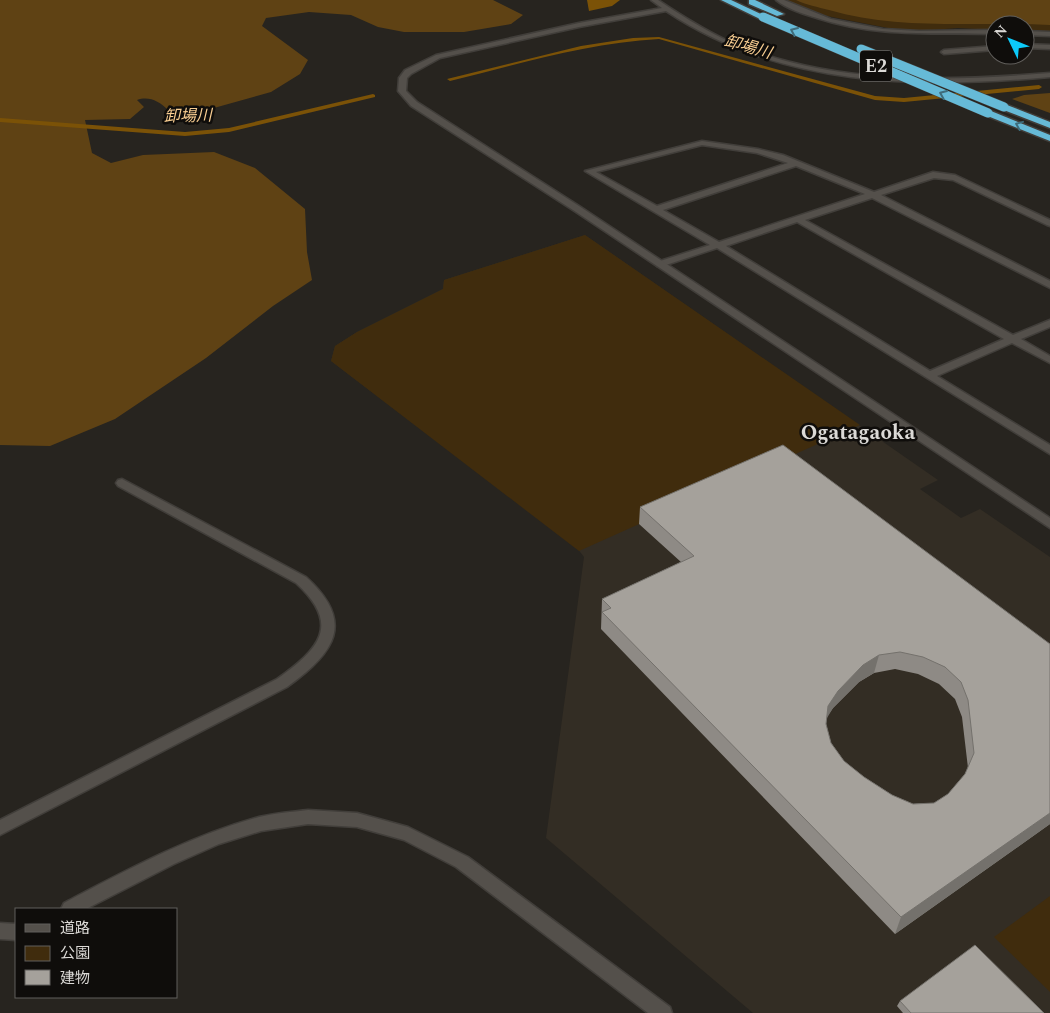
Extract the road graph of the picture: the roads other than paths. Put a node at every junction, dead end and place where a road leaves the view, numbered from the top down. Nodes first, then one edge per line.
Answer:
1 (654, 0) edge
2 (724, 0) edge
3 (748, 0) edge
4 (779, 0) edge
5 (668, 9) junction
6 (985, 32) edge
7 (1035, 33) edge
8 (1050, 34) edge
9 (1035, 46) edge
10 (1050, 47) edge
11 (985, 49) edge
12 (944, 52) dead end
13 (1050, 75) edge
14 (1050, 125) edge
15 (1050, 138) edge
16 (794, 164) junction
17 (872, 194) junction
18 (656, 209) junction
19 (797, 219) junction
20 (1050, 223) edge
21 (718, 245) junction
22 (660, 264) junction
23 (1050, 285) edge
24 (1050, 323) edge
25 (1012, 339) junction
26 (1050, 360) edge
27 (930, 375) junction
28 (1050, 450) edge
29 (122, 483) dead end
30 (1050, 524) edge
31 (0, 828) edge
32 (72, 908) edge
33 (0, 931) edge
34 (15, 932) edge
35 (663, 1013) edge

1 - 5 street
15 -> 2 highway, E2, bridge
3 - 14 highway, E2, bridge
4 - 6 street
5 - 13 street
5 - 22 street
7 - 8 street
9 - 10 street
11 - 12 street
16 - 17 street
16 - 18 street
16 - 18 street
17 - 19 street
17 - 20 street
17 - 23 street
18 - 21 street
19 - 21 street
19 - 25 street
21 - 22 street
21 - 27 street
22 - 30 street
24 - 25 street
25 - 26 street
25 - 27 street
27 - 28 street
29 - 31 street
32 - 35 street
33 - 34 street

